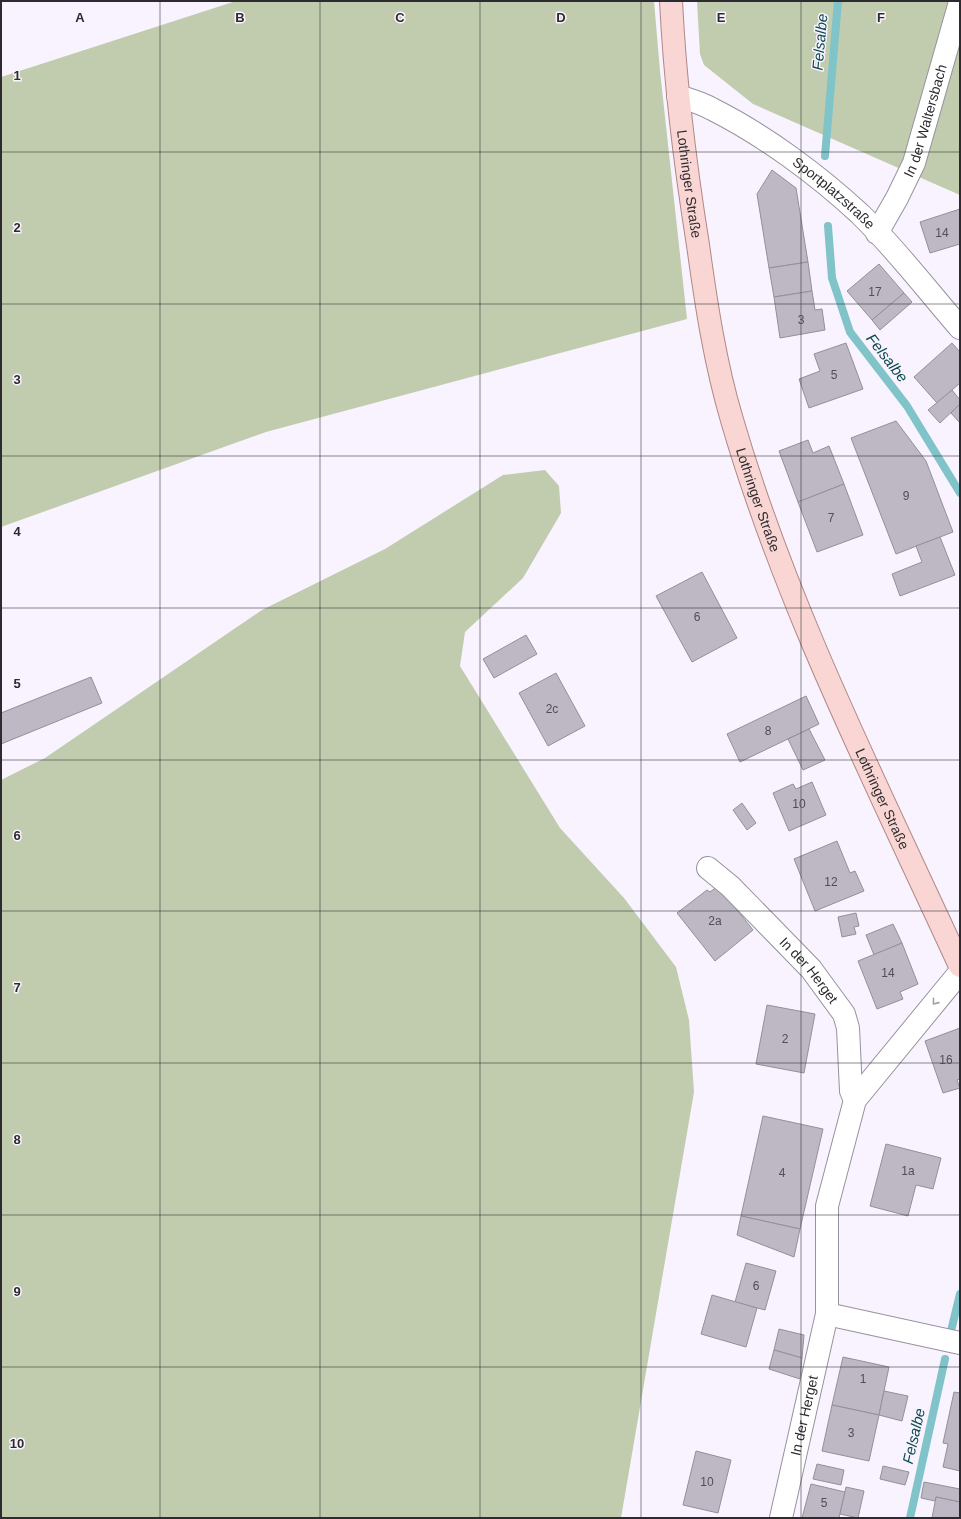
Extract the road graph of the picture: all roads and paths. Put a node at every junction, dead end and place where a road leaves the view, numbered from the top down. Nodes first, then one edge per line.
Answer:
1 (671, 1) edge
2 (960, 2) edge
3 (678, 96) junction
4 (877, 233) junction
5 (960, 328) edge
6 (708, 868) dead end
7 (960, 966) edge
8 (960, 972) edge
9 (855, 1100) junction
10 (827, 1314) junction
11 (960, 1343) edge
12 (781, 1518) edge

1 - 3 main road, Lothringer Straße
2 - 4 street, In der Waltersbach
3 - 4 street, Sportplatzstraße
3 - 7 main road, Lothringer Straße
4 - 5 street, Sportplatzstraße
6 - 9 street, In der Herget
8 -> 9 street, In der Herget
9 - 10 street, In der Herget
10 - 11 street
10 - 12 street, In der Herget

